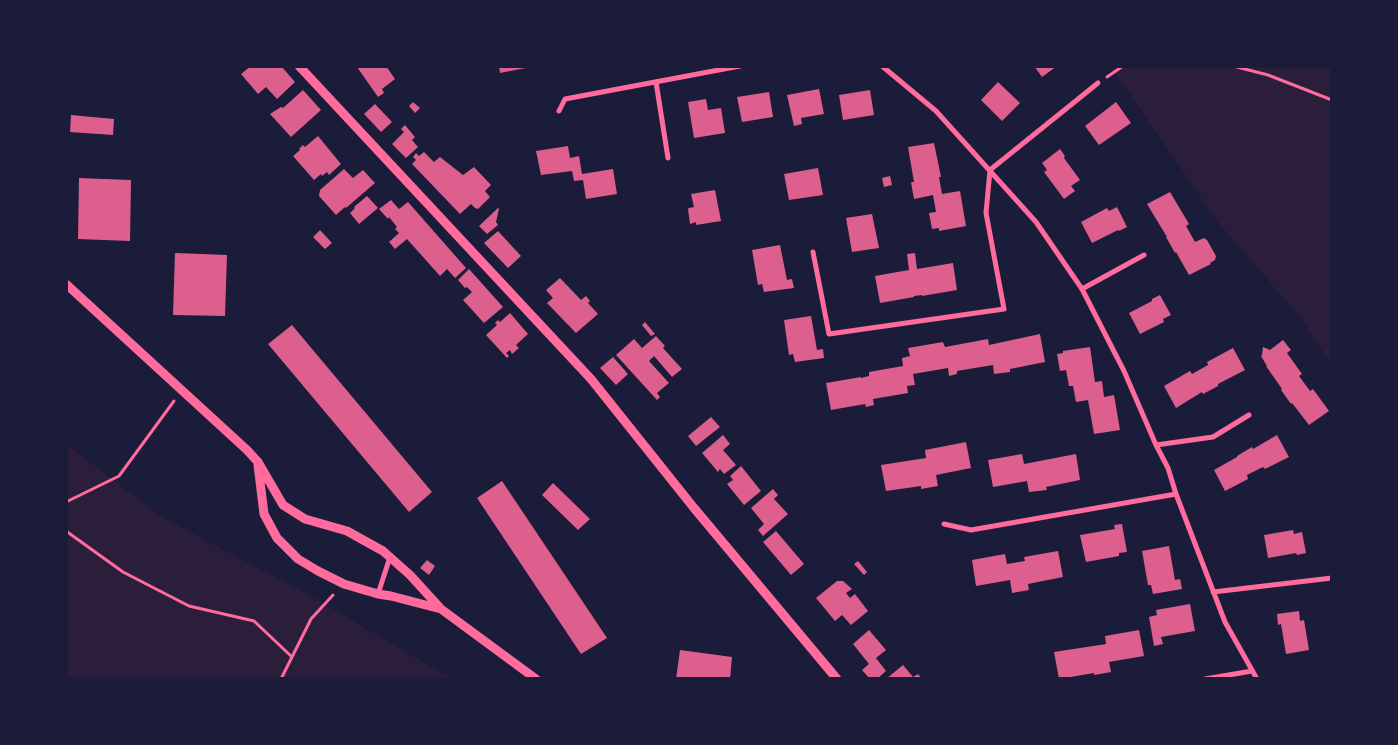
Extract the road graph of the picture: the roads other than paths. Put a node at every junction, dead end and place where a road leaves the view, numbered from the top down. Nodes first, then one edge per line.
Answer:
1 (299, 66) edge
2 (740, 66) edge
3 (882, 66) edge
4 (656, 82) junction
5 (1098, 83) road end
6 (559, 111) dead end
7 (668, 158) dead end
8 (990, 170) junction
9 (813, 252) dead end
10 (1144, 255) dead end
11 (66, 284) edge
12 (1082, 289) junction
13 (1249, 415) dead end
14 (1156, 445) junction
15 (258, 462) junction
16 (1176, 494) junction
17 (944, 524) dead end
18 (390, 557) junction
19 (1332, 578) edge
20 (1213, 592) junction
21 (378, 594) junction
22 (441, 609) junction
23 (1252, 671) junction
24 (536, 679) edge
25 (837, 679) edge
26 (1205, 679) edge
27 (1257, 679) edge

1 - 25 street
2 - 4 street
3 - 8 street
4 - 6 street
4 - 7 street
5 - 8 street
8 - 9 street
8 - 12 street
10 - 12 street
11 - 15 street
12 - 14 street
13 - 14 street
14 - 16 street
15 - 18 street
15 - 21 street
16 - 17 street
16 - 20 street
18 - 21 street
18 - 22 street
19 - 20 street
20 - 23 street
21 - 22 street
22 - 24 street
23 - 26 street
23 - 27 street

